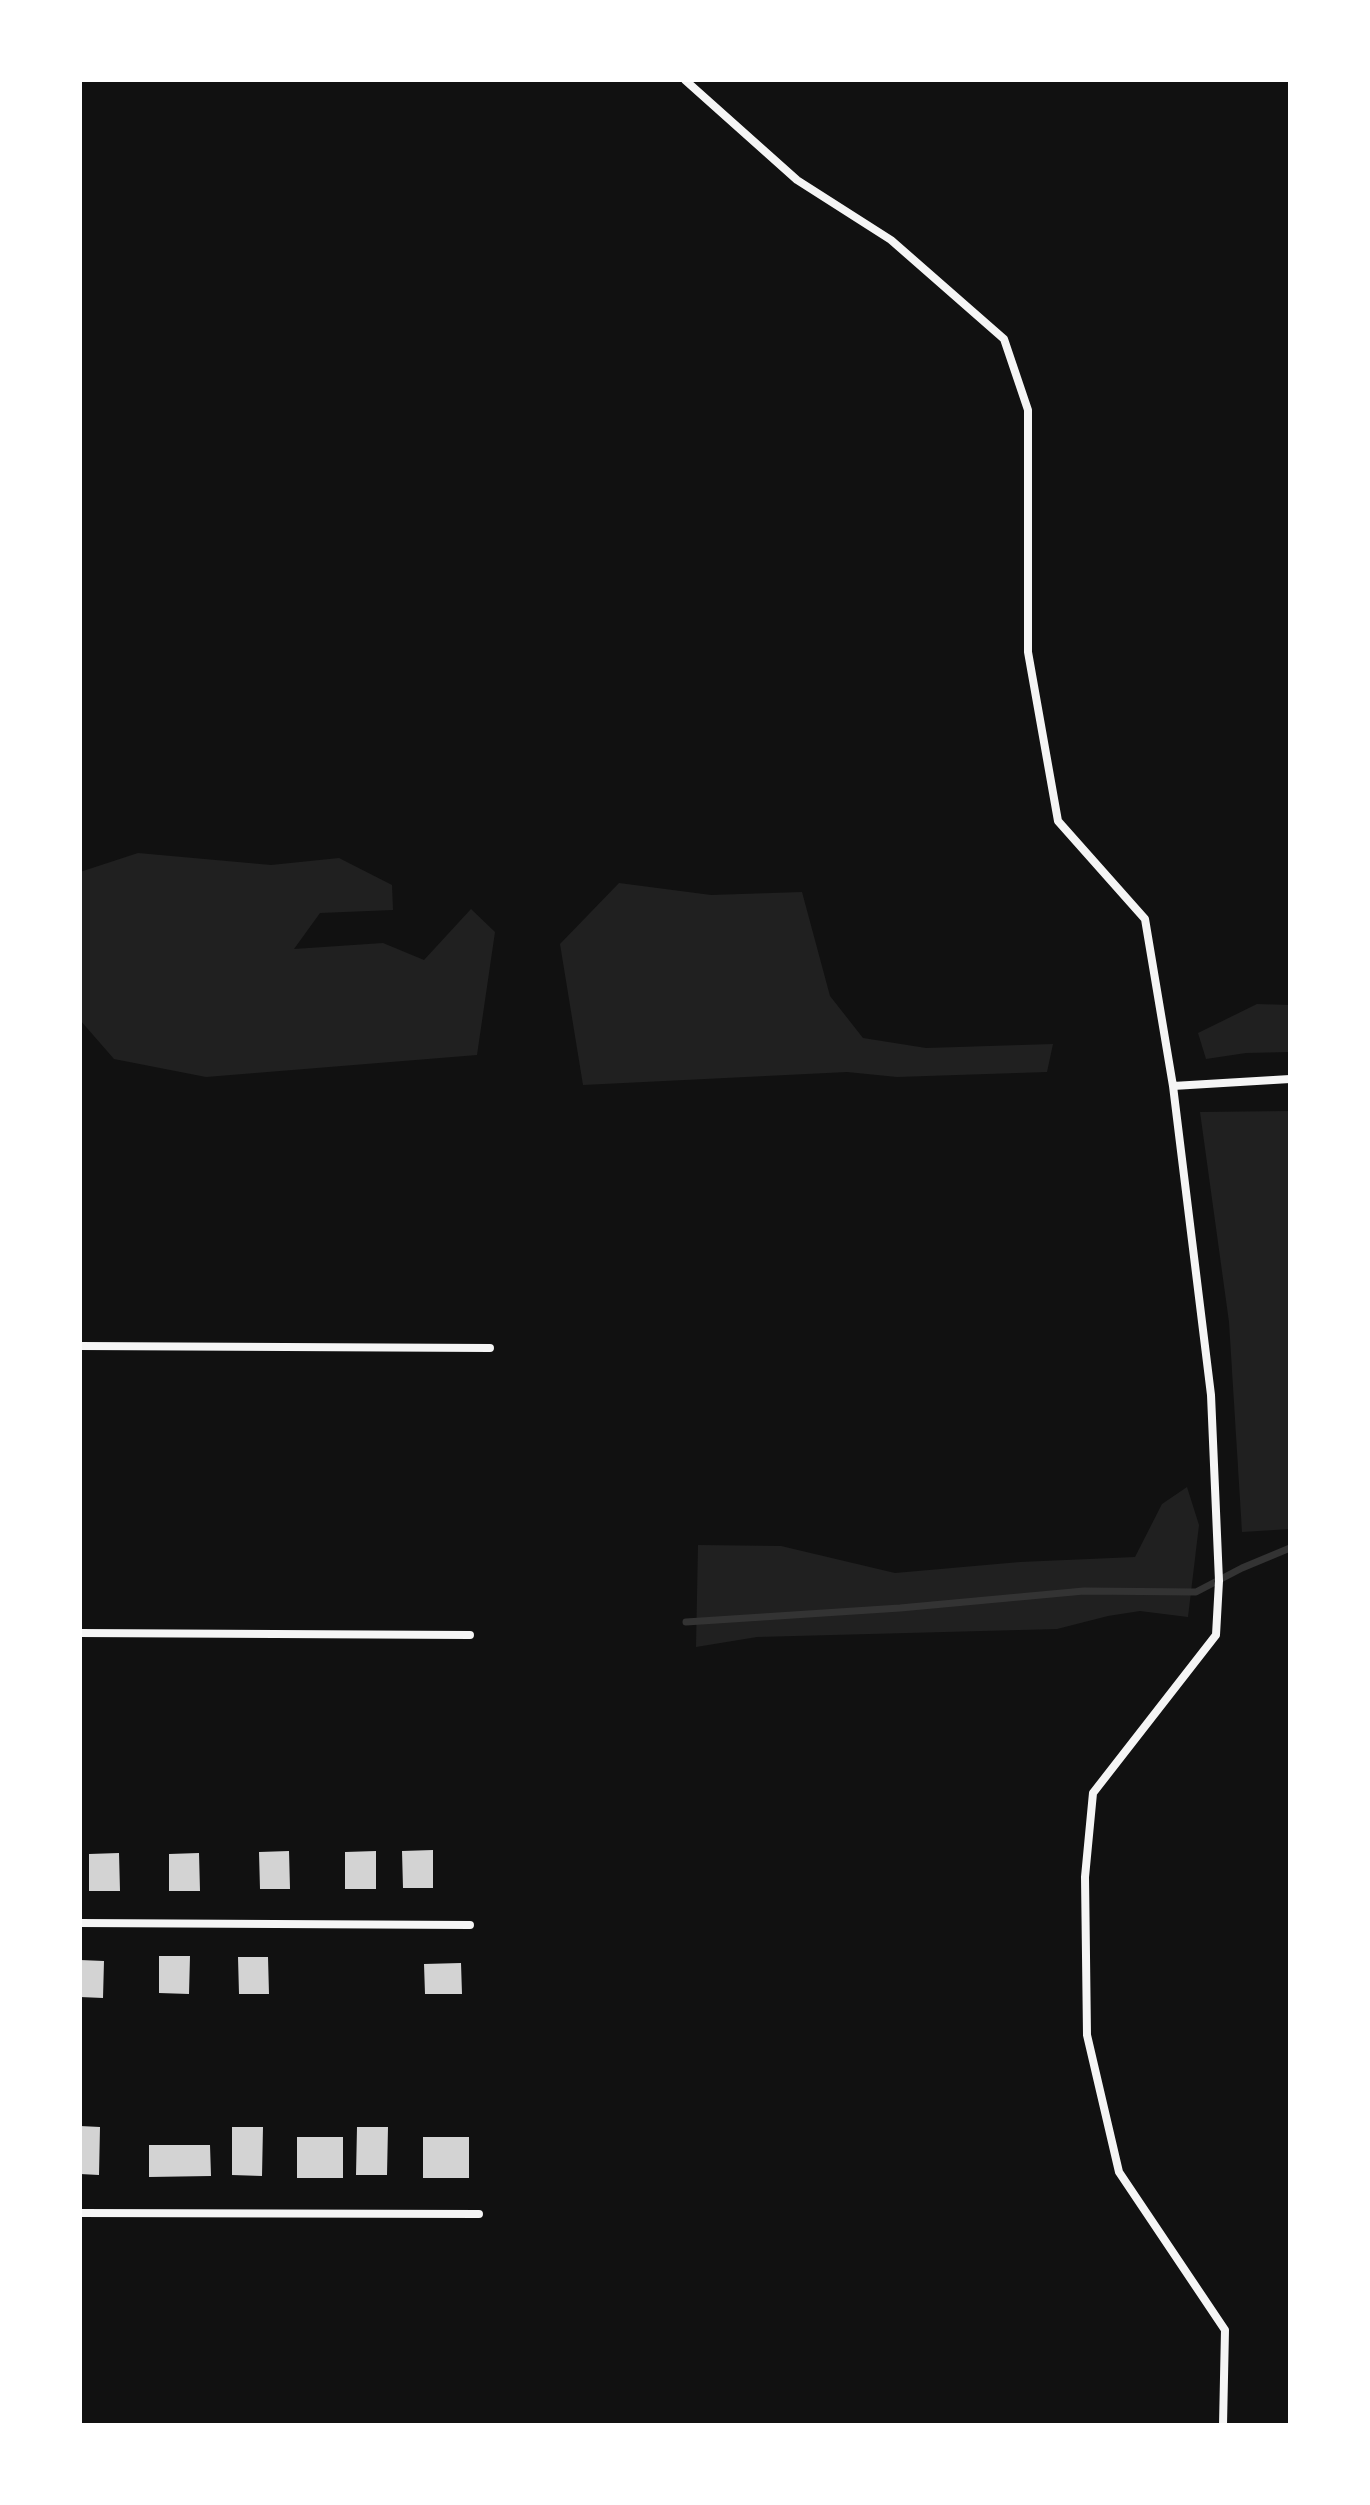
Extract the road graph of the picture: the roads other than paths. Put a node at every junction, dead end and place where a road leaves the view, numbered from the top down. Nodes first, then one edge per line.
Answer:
1 (685, 80) edge
2 (1290, 1079) edge
3 (1173, 1086) junction
4 (80, 1346) edge
5 (490, 1348) dead end
6 (80, 1633) edge
7 (470, 1635) dead end
8 (80, 1923) edge
9 (470, 1925) dead end
10 (80, 2213) edge
11 (479, 2214) dead end
12 (1223, 2425) edge

1 - 3 street
2 - 3 street
3 - 12 street
4 - 5 street
6 - 7 street
8 - 9 street
10 - 11 street

